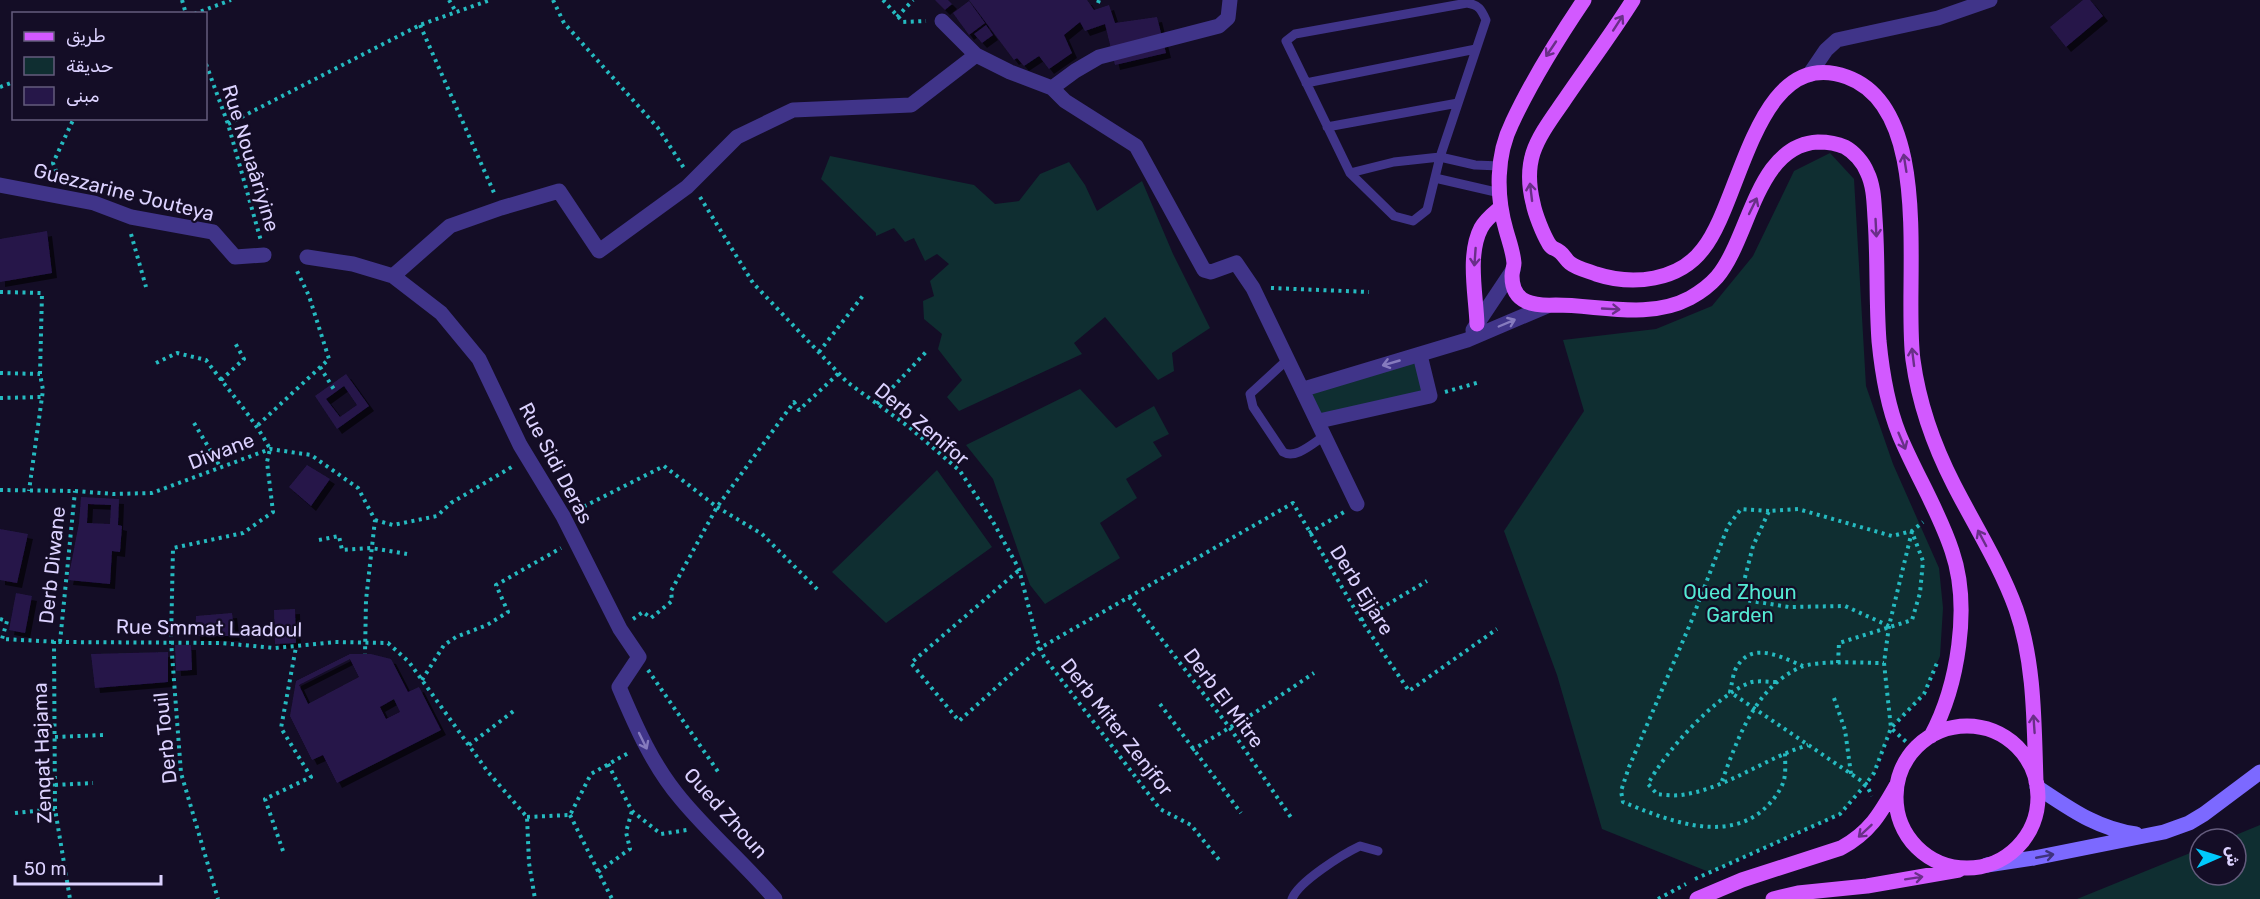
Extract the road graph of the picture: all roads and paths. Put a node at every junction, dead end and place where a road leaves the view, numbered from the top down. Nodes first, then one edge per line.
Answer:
1 (231, 0) edge
2 (449, 0) edge
3 (490, 0) edge
4 (554, 0) edge
5 (883, 0) edge
6 (913, 0) edge
7 (1230, 0) edge
8 (1584, 0) edge
9 (1633, 0) edge
10 (1990, 0) edge
11 (199, 12) edge
12 (456, 12) junction
13 (897, 17) junction
14 (942, 21) joint
15 (420, 25) junction
16 (1476, 49) junction
17 (976, 55) junction
18 (207, 67) edge
19 (1809, 75) junction
20 (1306, 83) junction
21 (1052, 88) junction
22 (1458, 103) junction
23 (73, 120) edge
24 (228, 124) junction
25 (1327, 127) junction
26 (1440, 157) junction
27 (1500, 166) junction
28 (1350, 173) junction
29 (1435, 178) junction
30 (690, 183) junction
31 (0, 185) edge
32 (66, 197) junction
33 (1500, 200) junction
34 (501, 208) junction
35 (118, 212) junction
36 (264, 255) joint
37 (307, 257) dead end
38 (294, 266) dead end
39 (1513, 268) junction
40 (393, 276) junction
41 (146, 286) dead end
42 (1253, 288) junction
43 (0, 291) edge
44 (1369, 292) dead end
45 (865, 293) dead end
46 (1550, 306) junction
47 (1477, 324) junction
48 (1467, 340) junction
49 (234, 341) dead end
50 (819, 352) junction
51 (926, 352) dead end
52 (1420, 355) junction
53 (1287, 360) junction
54 (156, 363) dead end
55 (320, 367) junction
56 (0, 373) edge
57 (839, 373) junction
58 (40, 374) junction
59 (221, 380) junction
60 (1480, 382) dead end
61 (1304, 389) junction
62 (335, 392) dead end
63 (1430, 396) junction
64 (42, 397) junction
65 (0, 398) edge
66 (877, 404) junction
67 (1319, 421) junction
68 (194, 423) dead end
69 (258, 426) junction
70 (1326, 435) junction
71 (270, 449) junction
72 (527, 458) junction
73 (221, 468) junction
74 (0, 490) edge
75 (29, 491) junction
76 (75, 491) junction
77 (1357, 504) joint
78 (717, 507) junction
79 (1769, 511) junction
80 (563, 518) junction
81 (375, 520) junction
82 (1923, 523) dead end
83 (1912, 531) junction
84 (1309, 533) junction
85 (1927, 534) dead end
86 (319, 540) dead end
87 (574, 542) junction
88 (370, 548) junction
89 (407, 554) dead end
90 (1018, 571) junction
91 (1427, 581) dead end
92 (820, 592) dead end
93 (1129, 597) junction
94 (0, 619) edge
95 (1361, 620) junction
96 (1889, 626) junction
97 (620, 629) junction
98 (1497, 629) dead end
99 (171, 641) junction
100 (57, 642) junction
101 (366, 642) junction
102 (296, 647) junction
103 (1040, 648) junction
104 (366, 654) dead end
105 (1940, 656) dead end
106 (639, 657) junction
107 (1044, 657) joint
108 (1838, 663) junction
109 (1884, 663) junction
110 (1803, 666) junction
111 (1314, 673) dead end
112 (422, 680) junction
113 (1776, 682) junction
114 (1730, 692) junction
115 (1834, 698) dead end
116 (1160, 705) dead end
117 (1754, 708) junction
118 (515, 710) dead end
119 (1230, 728) junction
120 (1892, 728) junction
121 (103, 735) dead end
122 (1931, 736) junction
123 (55, 737) junction
124 (644, 744) junction
125 (469, 745) junction
126 (1808, 746) junction
127 (1192, 750) junction
128 (1914, 750) junction
129 (1785, 752) junction
130 (608, 764) junction
131 (2260, 772) edge
132 (719, 773) dead end
133 (1851, 774) junction
134 (93, 783) dead end
135 (1721, 783) junction
136 (1898, 783) junction
137 (1866, 784) junction
138 (55, 785) junction
139 (2036, 785) junction
140 (55, 809) junction
141 (632, 811) junction
142 (15, 813) dead end
143 (1241, 813) dead end
144 (570, 815) junction
145 (1880, 815) junction
146 (527, 817) junction
147 (1292, 819) dead end
148 (705, 826) junction
149 (2145, 836) junction
150 (283, 851) dead end
151 (1378, 851) dead end
152 (1220, 861) dead end
153 (1980, 867) junction
154 (598, 872) junction
155 (69, 899) edge
156 (218, 899) edge
157 (535, 899) edge
158 (612, 899) edge
159 (775, 899) edge
160 (1292, 899) edge
161 (1658, 899) edge
162 (1697, 899) edge
163 (1773, 899) edge

1 - 11 path
2 - 12 path
3 - 12 path
4 - 30 path, Derb Zenifor
5 - 13 path
6 - 13 path
7 - 21 street
8 -> 27 main road
19 -> 9 main road
10 - 19 street
12 - 15 path
13 - 14 path
14 - 17 street
15 - 24 path
15 - 34 path
16 - 20 lane
16 - 20 lane
16 - 22 lane
17 - 21 street
17 - 30 street
18 - 24 path, Rue Nouaâriyine
139 -> 19 main road
20 - 25 lane
21 - 42 street
22 - 25 lane
22 - 26 lane
23 - 32 path
24 - 36 path, Rue Nouaâriyine
25 - 28 lane
26 - 27 lane
26 - 28 lane
26 - 29 lane
27 - 33 main road
28 - 29 lane
29 - 33 lane
30 - 34 street
30 - 50 path, Derb Zenifor
31 - 32 street, Guezzarine Jouteya
32 - 35 street, Guezzarine Jouteya
33 - 39 main road
33 -> 47 main road
34 - 40 street
35 - 36 street, Guezzarine Jouteya
35 - 41 path
37 - 40 street
38 - 55 path
39 - 46 main road
39 - 47 street
40 - 72 street, Rue Sidi Deras
42 - 44 path
42 - 53 street
43 - 58 path
45 - 50 path
48 -> 46 street
46 -> 122 main road
47 - 48 street
48 - 52 street
49 - 59 path
50 - 57 path, Derb Zenifor
51 - 66 path
52 -> 61 street
52 - 63 street
53 - 61 street
53 - 70 lane
54 - 59 path
55 - 62 path
55 - 69 path
56 - 58 path
57 - 66 path, Derb Zenifor
57 - 78 path
58 - 64 path
59 - 69 path
60 - 63 path
61 - 67 street
63 - 67 street
64 - 65 path
64 - 75 path
66 - 90 path, Derb Zenifor
67 - 70 street
68 - 73 path
69 - 71 path
70 - 77 street
71 - 73 path, Diwane
71 - 81 path, Diwane
71 - 99 path, Derb Touil
72 - 80 street, Rue Sidi Deras
72 - 81 path
73 - 76 path, Diwane
74 - 75 path, Diwane
75 - 76 path, Diwane
76 - 100 path, Derb Diwane
77 - 84 path
78 - 80 path
78 - 92 path
78 - 97 path
79 - 83 path
79 - 96 path
79 - 129 path
80 - 87 street, Rue Sidi Deras
81 - 88 path
82 - 85 path
83 - 96 path
83 - 96 path
84 - 93 path, Derb Ejjare
84 - 95 path, Derb Ejjare
86 - 88 path
87 - 97 street, Rue Sidi Deras
87 - 112 path
88 - 89 path
88 - 101 path
90 - 103 path, Derb Zenifor
90 - 103 path
91 - 95 path
93 - 103 path
93 - 119 path, Derb El Mitre
94 - 100 path, Rue Smmat Laadoul
95 - 98 path, Derb Ejjare
96 - 108 path
96 - 109 path
97 - 106 street, Rue Sidi Deras
99 - 100 path, Rue Smmat Laadoul
99 - 102 path, Rue Smmat Laadoul
99 - 156 path, Derb Touil
100 - 123 path, Zenqat Hajama
101 - 102 path, Rue Smmat Laadoul
101 - 104 path
101 - 112 path, Rue Smmat Laadoul
102 - 150 path
103 - 107 path, Derb Zenifor
105 - 120 path
106 -> 124 street, Oued Zhoun
106 - 132 path
107 - 152 path, Derb Miter Zenjfor
108 - 109 path
108 - 110 path
109 - 120 path
110 - 113 path
110 - 114 path
111 - 119 path
112 - 125 path, Rue Smmat Laadoul
113 - 114 path
113 - 117 path
114 - 117 path
114 - 135 path
115 - 133 path
116 - 127 path
117 - 126 path
117 - 135 path
118 - 125 path
119 - 127 path
119 - 147 path, Derb El Mitre
120 - 128 path
120 - 137 path
121 - 123 path
122 - 128 main road
122 - 139 main road
123 - 138 path, Zenqat Hajama
124 - 130 path
124 - 148 street, Oued Zhoun
125 - 146 path, Rue Smmat Laadoul
126 - 129 path
126 - 133 path
127 - 143 path
128 - 136 main road
129 - 135 path
130 - 141 path
130 - 144 path
131 - 149 street
133 - 137 path
134 - 138 path
136 - 145 main road
136 - 153 main road
137 - 145 path
137 - 161 path
138 - 140 path, Zenqat Hajama
139 - 149 street
139 - 153 main road
140 - 142 path
140 - 155 path, Zenqat Hajama
141 - 148 path
141 - 154 path
144 - 146 path
144 - 154 path
145 -> 162 main road
146 - 157 path
148 - 159 street, Oued Zhoun
153 -> 149 street
151 - 160 lane
163 -> 153 main road
154 - 158 path

